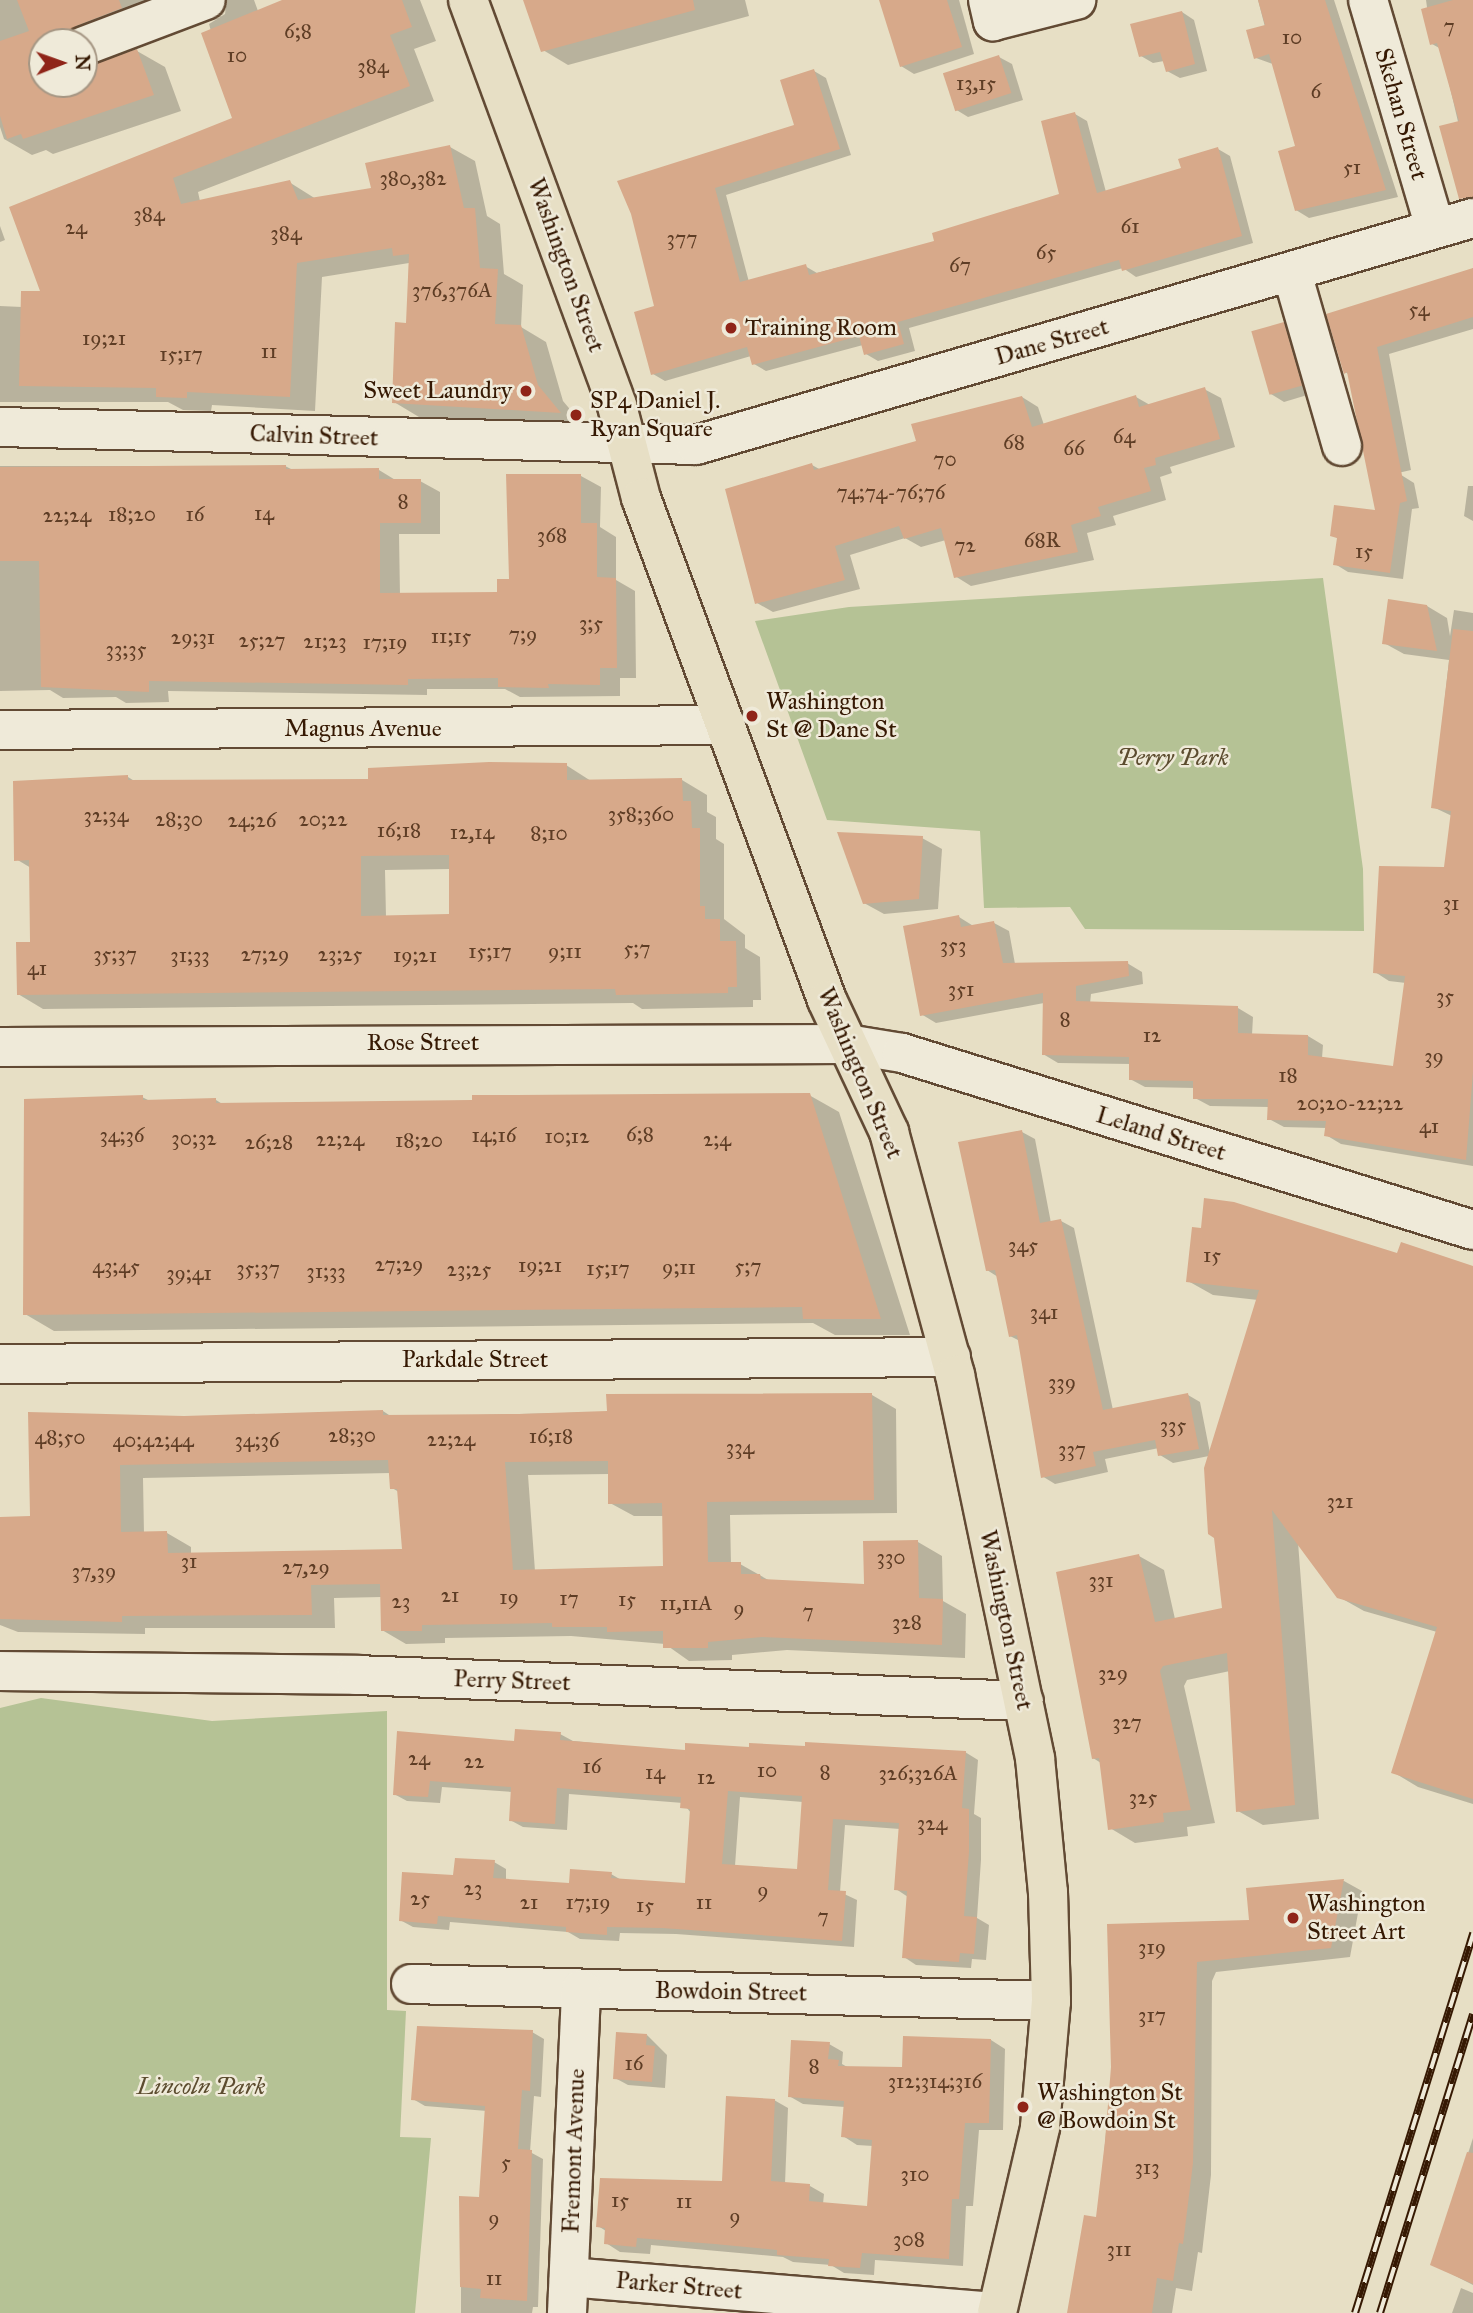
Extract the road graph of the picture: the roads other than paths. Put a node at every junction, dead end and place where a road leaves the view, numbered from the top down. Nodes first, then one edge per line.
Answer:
1 (206, 0) edge
2 (467, 0) edge
3 (988, 0) edge
4 (1076, 0) edge
5 (1368, 0) edge
6 (98, 41) edge
7 (1473, 218) edge
8 (1435, 228) junction
9 (1292, 273) junction
10 (0, 427) edge
11 (628, 446) junction
12 (1342, 446) dead end
13 (726, 725) junction
14 (0, 730) edge
15 (847, 1044) junction
16 (0, 1047) edge
17 (1473, 1230) edge
18 (951, 1357) junction
19 (0, 1364) edge
20 (0, 1671) edge
21 (1023, 1701) junction
22 (411, 1984) dead end
23 (581, 1989) junction
24 (1051, 2001) junction
25 (568, 2295) edge
26 (997, 2312) edge

1 - 6 street
2 - 11 main road, Washington Street
3 - 4 street
5 - 8 street, Skehan Street
7 - 8 street, Dane Street
8 - 9 street, Dane Street
9 - 11 street, Dane Street
9 - 12 street
10 - 11 street, Calvin Street
11 - 13 main road, Washington Street
13 - 14 street, Magnus Avenue
13 - 15 main road, Washington Street
15 - 16 street, Rose Street
15 - 17 street, Leland Street
15 - 18 main road, Washington Street
18 - 19 street, Parkdale Street
18 - 21 main road, Washington Street
20 - 21 street, Perry Street
21 - 24 main road, Washington Street
22 - 23 street, Bowdoin Street
23 - 24 street, Bowdoin Street
23 - 25 street, Fremont Avenue
24 - 26 main road, Washington Street
25 - 26 street, Parker Street

